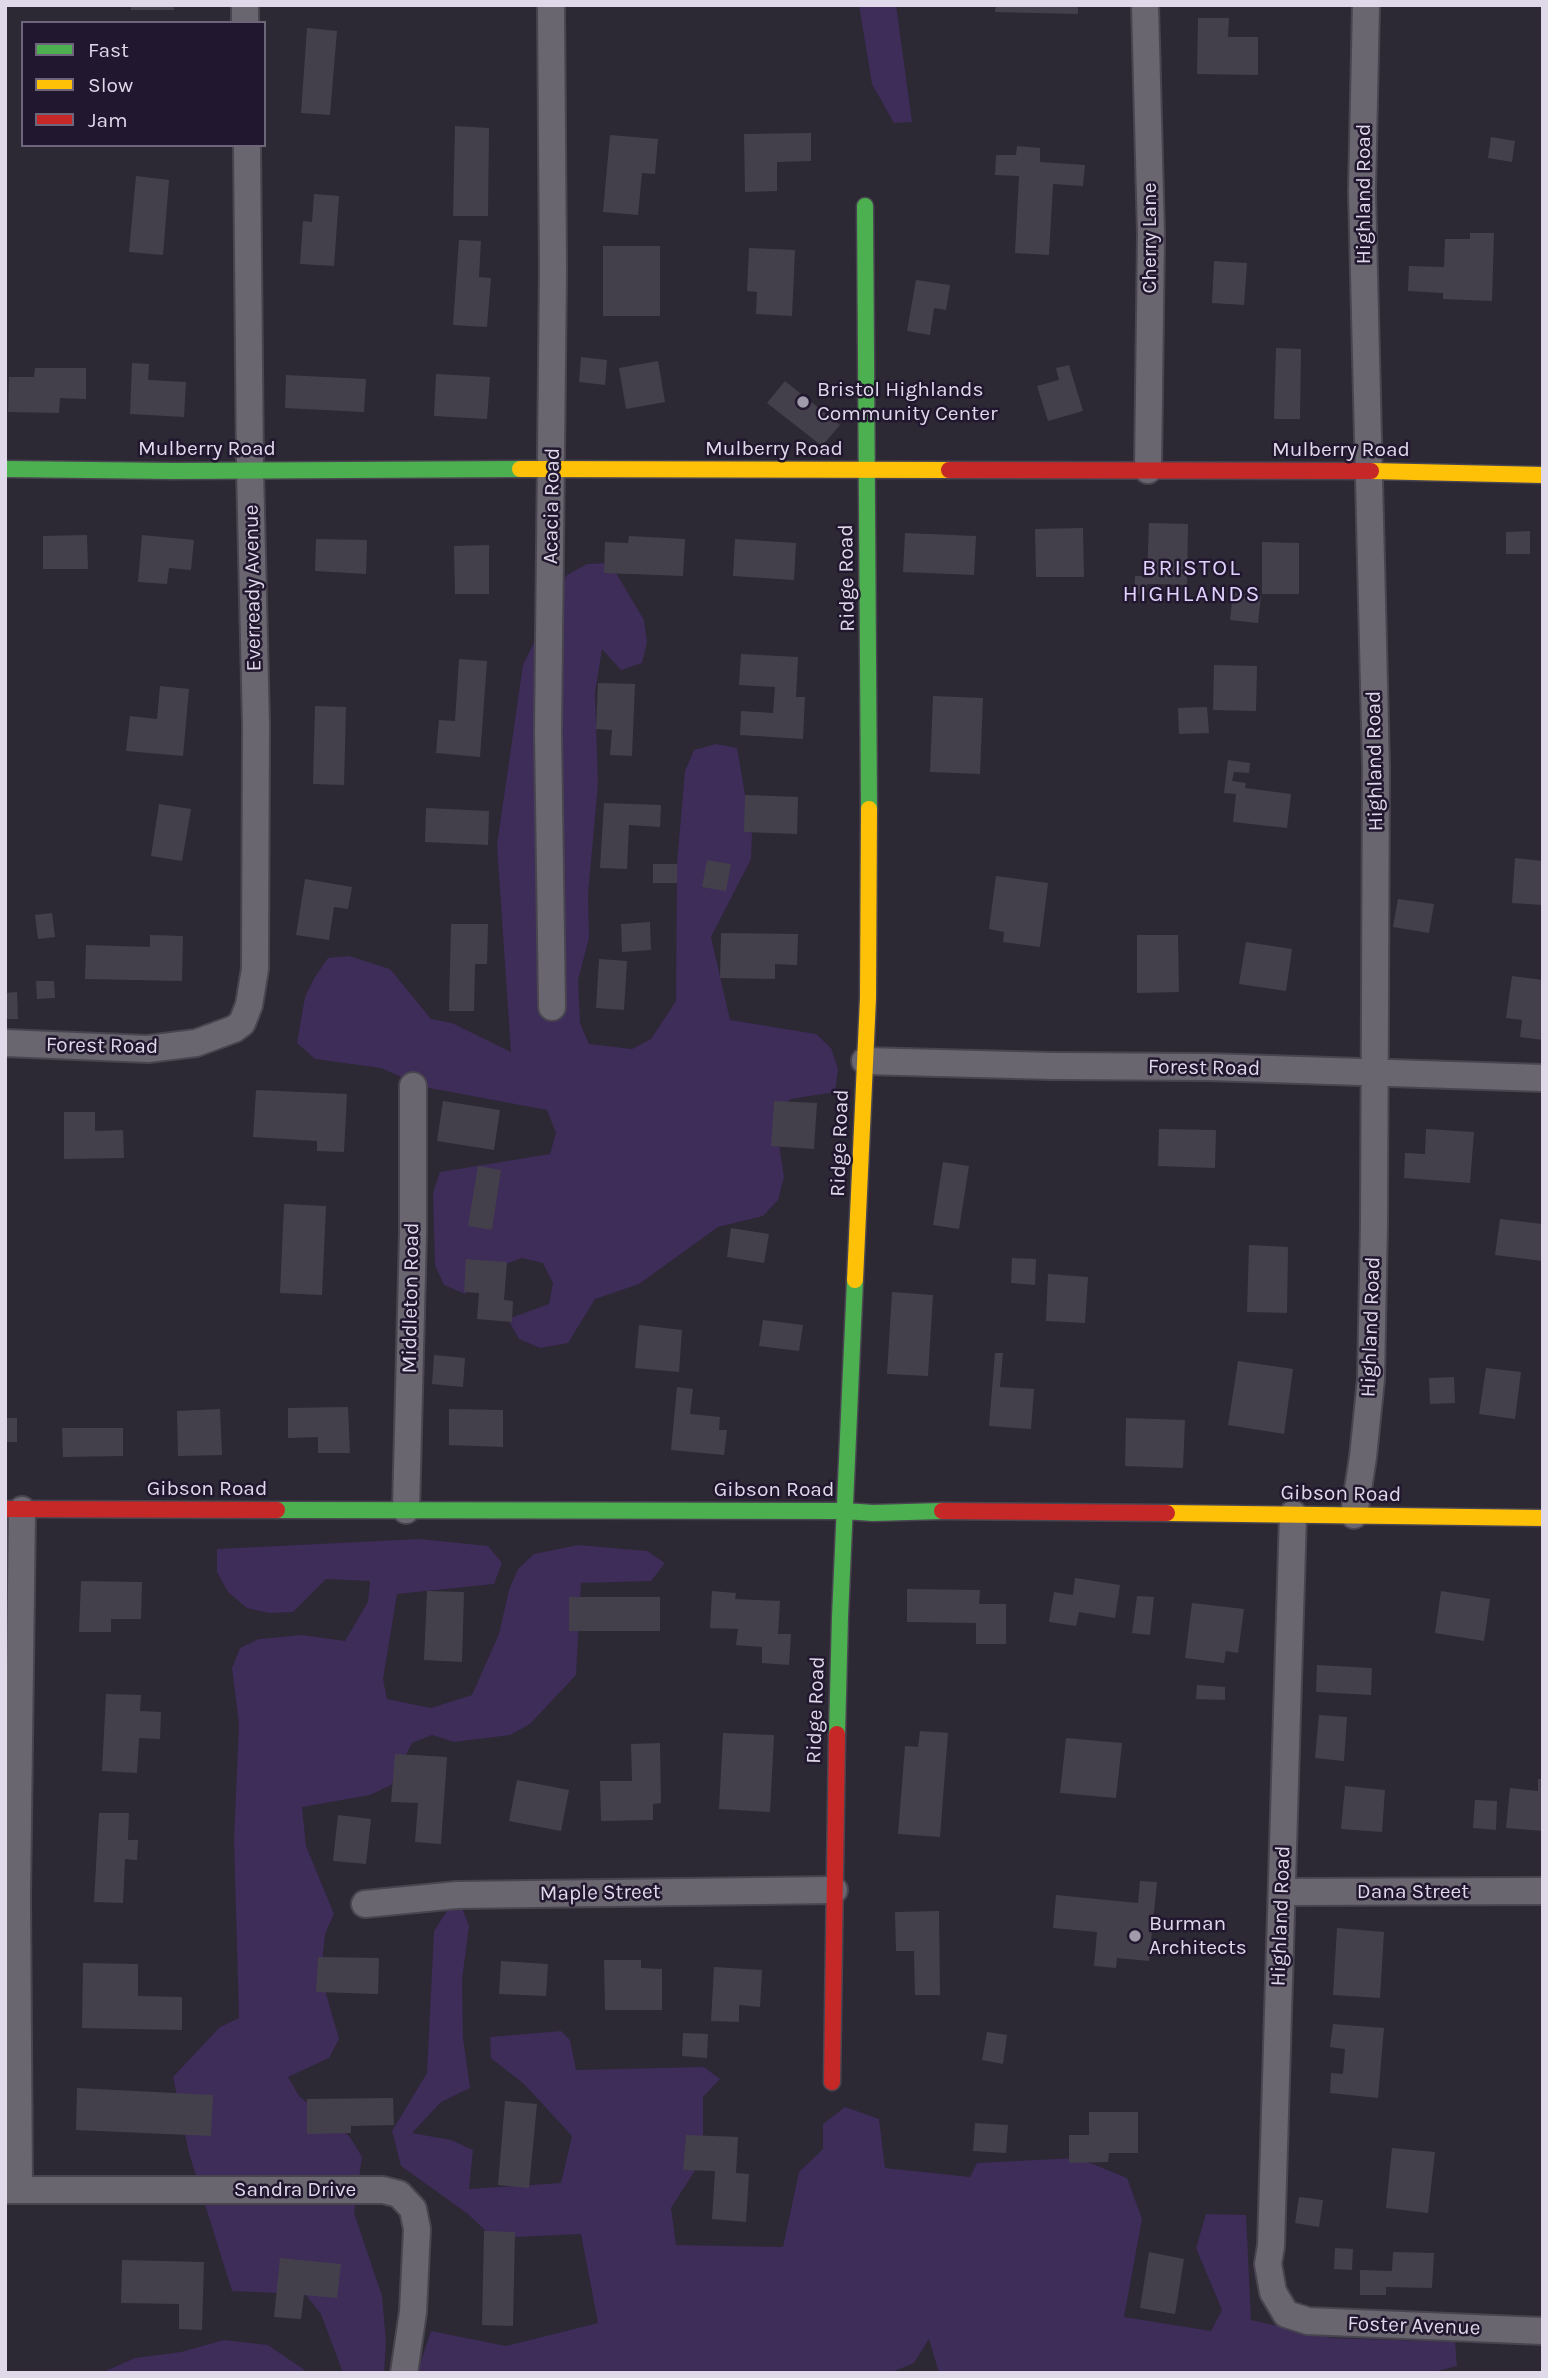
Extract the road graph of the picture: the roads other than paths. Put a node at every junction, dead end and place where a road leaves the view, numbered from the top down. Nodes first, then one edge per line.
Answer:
1 (551, 5) edge
2 (1145, 5) edge
3 (1366, 5) edge
4 (247, 147) edge
5 (865, 206) dead end
6 (5, 469) edge
7 (552, 469) junction
8 (250, 470) junction
9 (867, 470) junction
10 (1148, 470) junction
11 (1369, 471) junction
12 (1543, 475) edge
13 (552, 1007) dead end
14 (237, 1026) joint
15 (5, 1043) edge
16 (865, 1061) junction
17 (1375, 1072) junction
18 (1543, 1078) edge
19 (412, 1086) dead end
20 (13, 1509) edge
21 (406, 1510) junction
22 (845, 1511) junction
23 (1293, 1514) junction
24 (1354, 1515) junction
25 (1543, 1518) edge
26 (834, 1890) junction
27 (1282, 1892) junction
28 (1543, 1892) edge
29 (365, 1904) dead end
30 (832, 2082) dead end
31 (12, 2190) edge
32 (1286, 2314) joint
33 (1543, 2331) edge
34 (404, 2373) edge

1 - 7 street, Acacia Road
2 - 10 street, Cherry Lane
3 - 11 street, Highland Road
4 - 8 street, Everready Avenue
5 - 9 street, Ridge Road
6 - 8 street, Mulberry Road
7 - 8 street, Mulberry Road
7 - 9 street, Mulberry Road
7 - 13 street, Acacia Road
8 - 14 street, Everready Avenue
9 - 10 street, Mulberry Road
9 - 16 street, Ridge Road
10 - 11 street, Mulberry Road
11 - 12 street, Mulberry Road
11 - 17 street, Highland Road
14 - 15 street, Forest Road
16 - 17 street, Forest Road
16 - 22 street, Ridge Road
17 - 18 street, Forest Road
17 - 24 street, Highland Road
19 - 21 street, Middleton Road
20 - 21 street, Gibson Road
20 - 31 street
21 - 22 street, Gibson Road
22 - 23 street, Gibson Road
22 - 26 street, Ridge Road
23 - 24 street, Gibson Road
23 - 27 street, Highland Road
24 - 25 street, Gibson Road
26 - 29 street, Maple Street
26 - 30 street, Ridge Road
27 - 28 street, Dana Street
27 - 32 street, Highland Road
31 - 34 street, Sandra Drive
32 - 33 street, Foster Avenue

